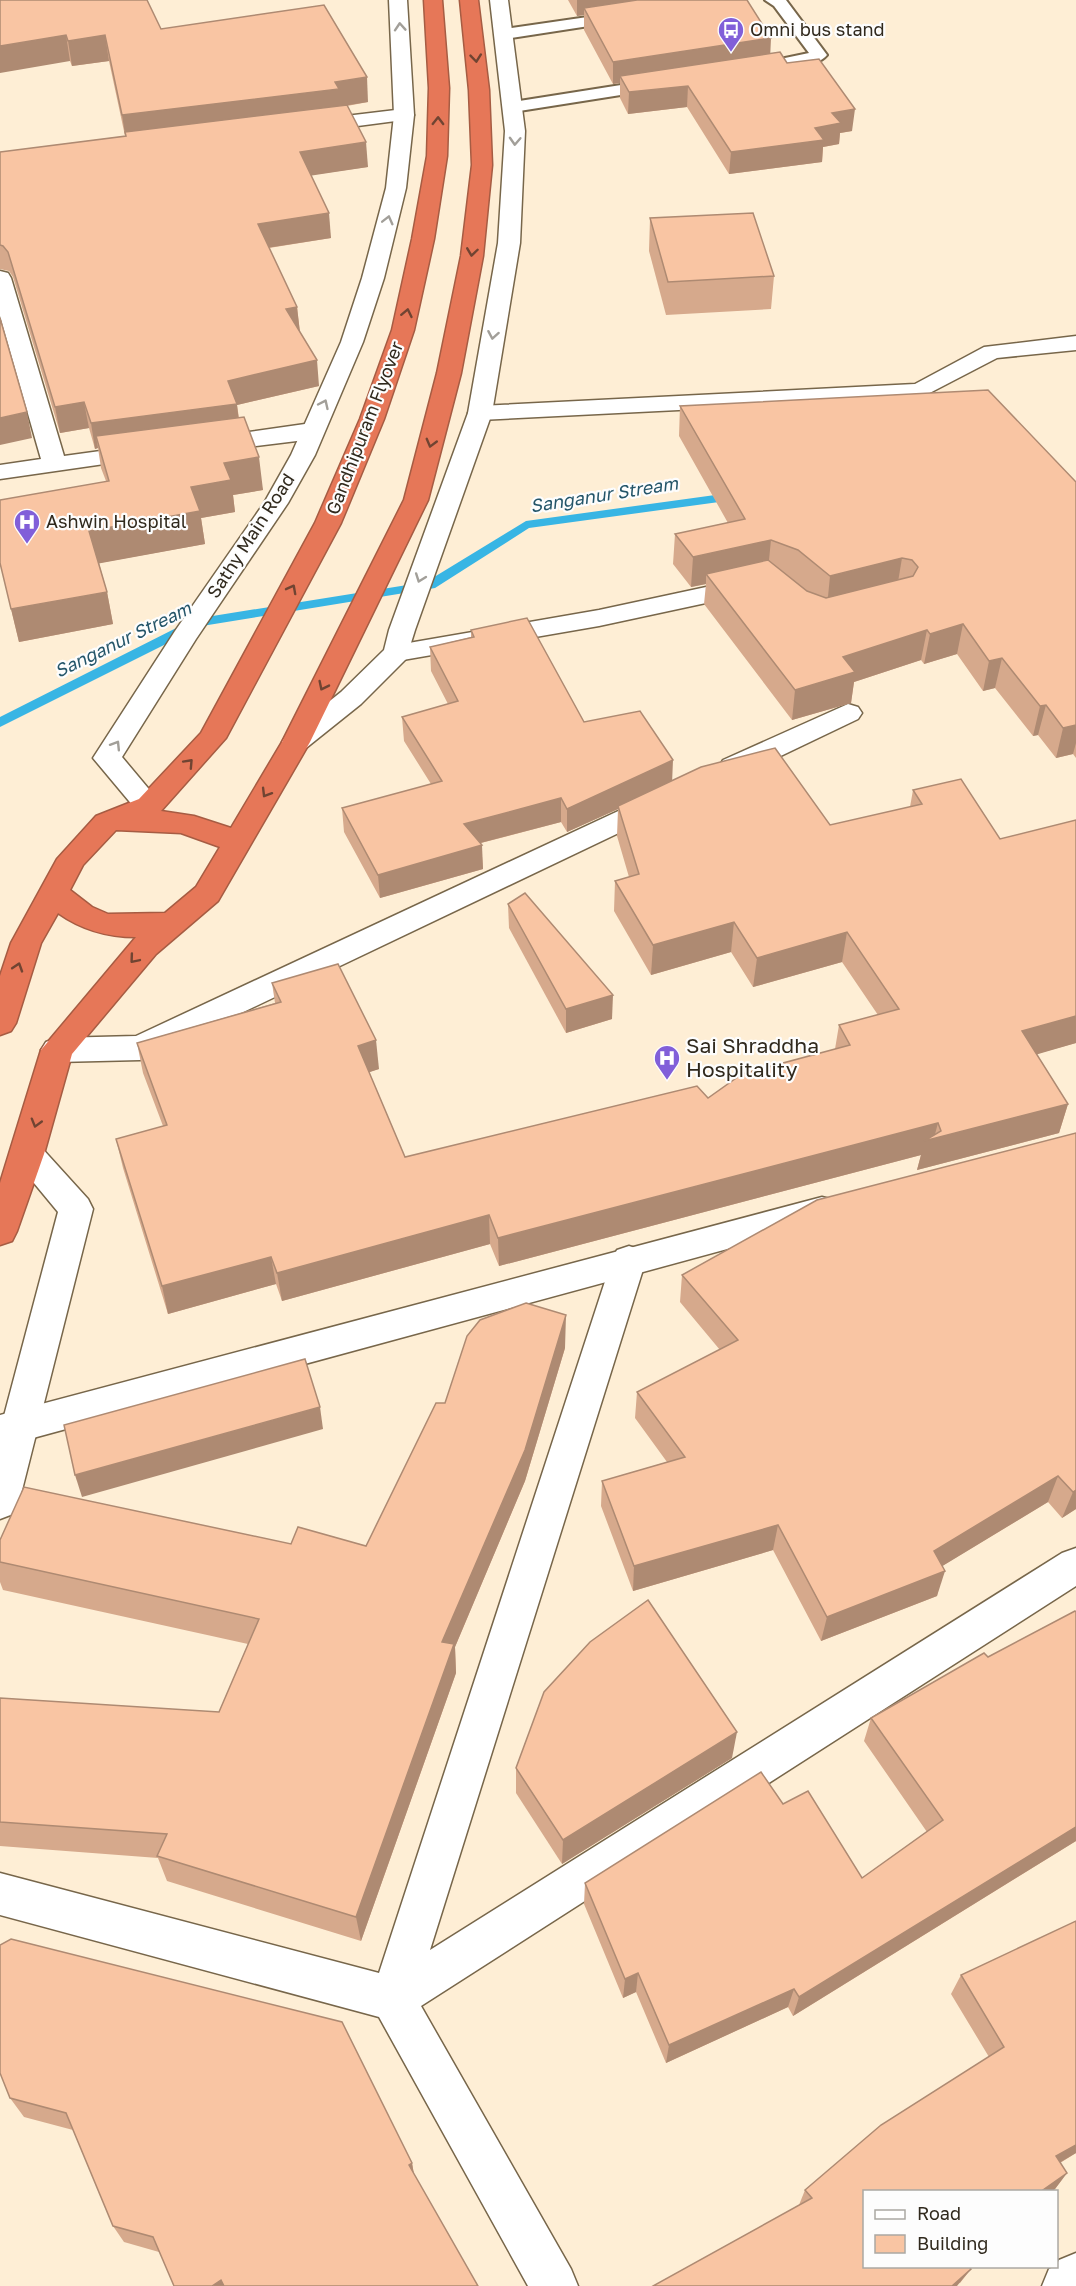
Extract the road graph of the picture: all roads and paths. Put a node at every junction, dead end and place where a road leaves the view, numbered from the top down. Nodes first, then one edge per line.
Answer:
1 (398, 0) edge
2 (433, 0) edge
3 (469, 0) edge
4 (499, 0) edge
5 (773, 0) edge
6 (633, 15) edge
7 (506, 34) junction
8 (756, 69) edge
9 (675, 82) edge
10 (513, 107) junction
11 (404, 115) junction
12 (297, 128) edge
13 (0, 278) edge
14 (1076, 343) edge
15 (480, 413) junction
16 (312, 430) junction
17 (54, 463) junction
18 (0, 472) edge
19 (776, 582) edge
20 (399, 641) junction
21 (848, 712) dead end
22 (296, 742) junction
23 (149, 806) junction
24 (106, 823) junction
25 (236, 843) junction
26 (54, 892) junction
27 (172, 923) junction
28 (0, 1023) edge
29 (57, 1050) junction
30 (27, 1154) junction
31 (847, 1204) edge
32 (0, 1231) edge
33 (629, 1260) junction
34 (10, 1429) edge
35 (0, 1502) edge
36 (1076, 1565) edge
37 (0, 1894) edge
38 (393, 1999) junction
39 (1076, 2277) edge
40 (554, 2286) edge
41 (1066, 2286) edge

11 -> 1 street, Sathy Main Road
23 -> 2 highway, Gandhipuram Flyover
3 -> 22 highway
4 - 7 street
5 - 8 lane
6 - 7 lane
7 - 10 street
9 - 10 lane
10 -> 15 street
11 - 12 street
16 -> 11 street, Sathy Main Road
13 - 17 street
14 - 15 street
15 -> 20 street
16 - 17 street
23 -> 16 street, Sathy Main Road
17 - 18 street
19 - 20 street
20 - 22 street
21 - 29 street
22 -> 25 highway
23 - 24 highway
24 - 25 highway
24 - 26 highway
25 - 27 highway
26 - 27 highway
28 -> 26 highway
27 -> 29 highway
29 -> 30 highway
30 - 32 highway
30 - 34 street
31 - 33 street
33 - 34 street
33 - 38 street
34 - 35 street
36 - 38 street
37 - 38 street
38 - 40 street
39 - 41 street

